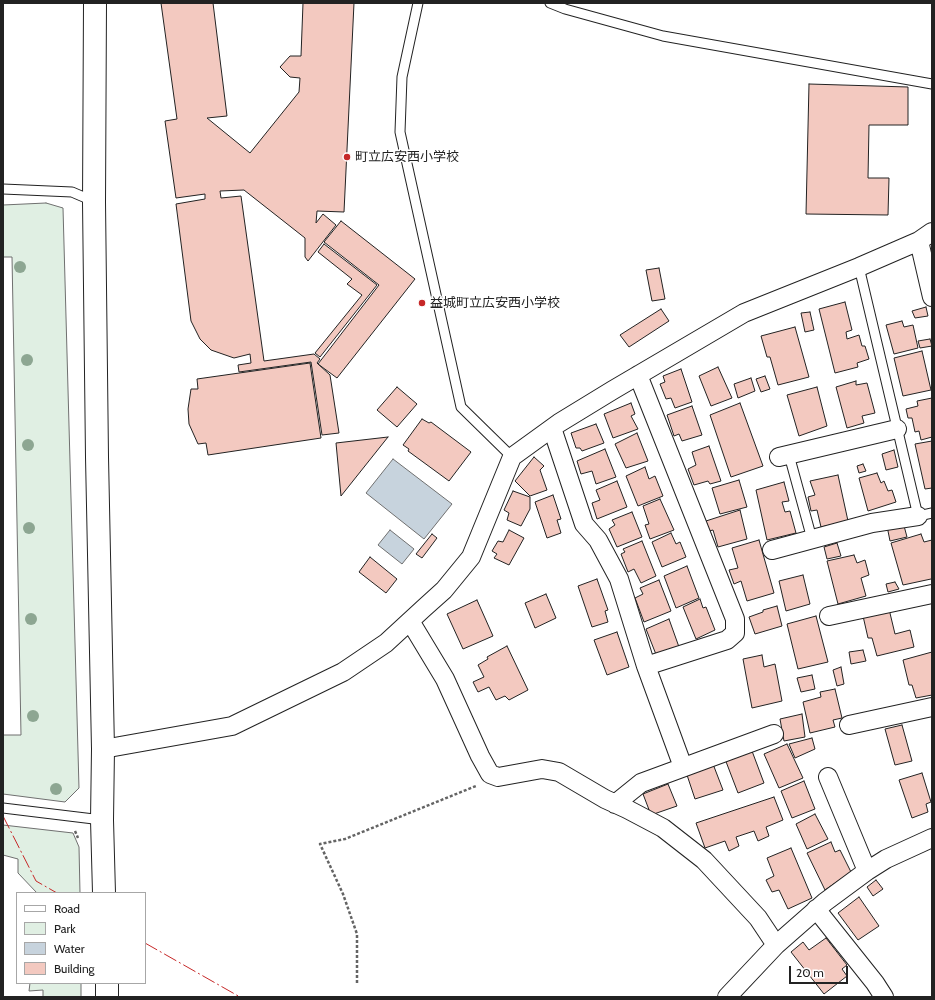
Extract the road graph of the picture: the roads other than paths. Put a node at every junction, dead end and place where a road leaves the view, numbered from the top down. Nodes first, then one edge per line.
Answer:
1 (95, 3) edge
2 (418, 3) edge
3 (550, 3) edge
4 (932, 84) edge
5 (3, 189) edge
6 (94, 202) junction
7 (925, 237) edge
8 (859, 267) junction
9 (932, 297) edge
10 (638, 375) junction
11 (552, 428) junction
12 (897, 429) junction
13 (512, 456) junction
14 (784, 456) joint
15 (925, 515) edge
16 (812, 539) junction
17 (772, 550) dead end
18 (932, 594) edge
19 (829, 616) dead end
20 (410, 621) junction
21 (646, 666) junction
22 (932, 707) edge
23 (849, 725) dead end
24 (774, 734) dead end
25 (103, 749) junction
26 (683, 767) junction
27 (828, 777) dead end
28 (616, 804) junction
29 (3, 808) edge
30 (102, 820) junction
31 (932, 838) edge
32 (867, 871) junction
33 (104, 892) edge
34 (816, 909) junction
35 (776, 945) junction
36 (107, 984) edge
37 (107, 997) edge
38 (727, 997) edge
39 (884, 997) edge

1 - 6 street
2 - 13 lane
3 - 4 lane
5 - 6 lane
6 - 25 street
7 - 8 street
7 - 9 street
8 - 10 street
8 - 12 lane
10 - 11 street
10 - 21 street
11 - 13 street
11 - 21 street
12 - 14 street
12 - 15 lane
13 - 20 street
14 - 16 lane
15 - 16 street
16 - 17 street
18 - 19 street
20 - 25 street
20 - 28 street
21 - 26 street
22 - 23 street
24 - 26 street
25 - 30 street
26 - 28 street
27 - 32 street
28 - 35 street
29 - 30 lane
30 - 33 street
31 - 32 street
32 - 34 street
34 - 35 street
34 - 39 street
35 - 38 street
36 - 37 street

